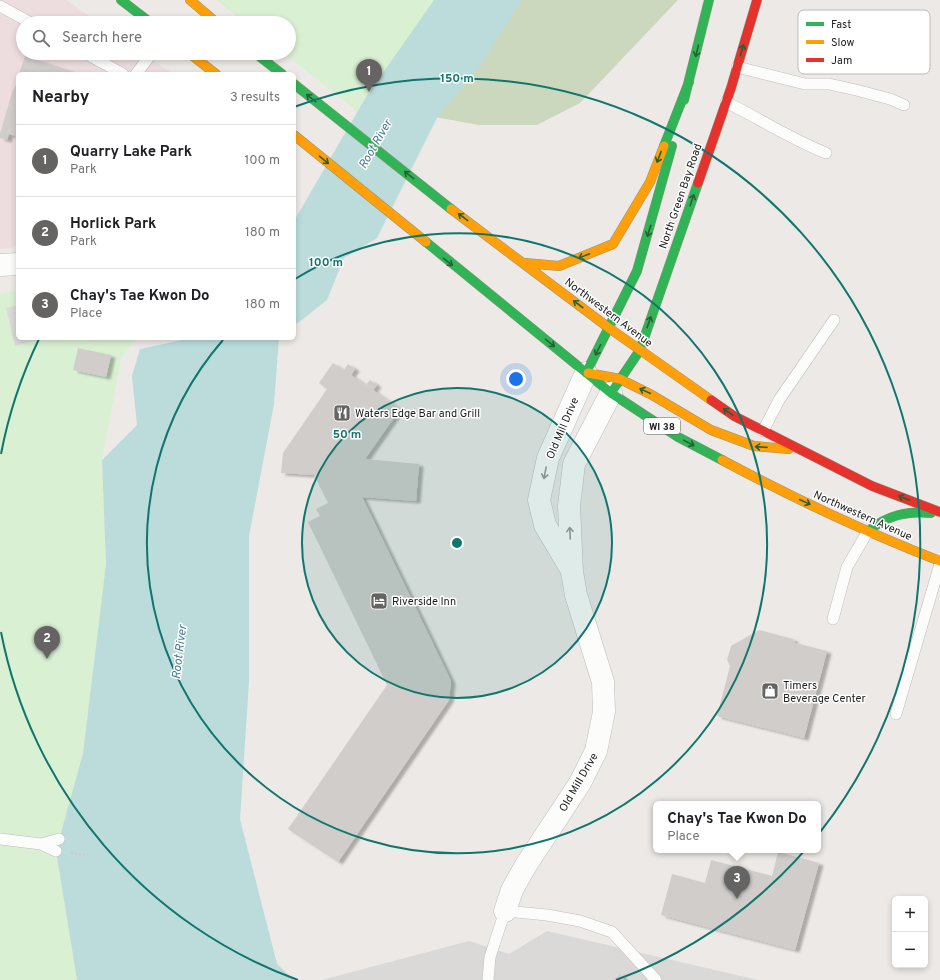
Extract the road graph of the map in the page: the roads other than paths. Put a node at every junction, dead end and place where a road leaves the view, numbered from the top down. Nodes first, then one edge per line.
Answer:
1 (121, 0) edge
2 (186, 0) edge
3 (190, 0) edge
4 (710, 0) edge
5 (757, 0) edge
6 (0, 6) edge
7 (206, 14) junction
8 (18, 16) edge
9 (142, 16) edge
10 (209, 16) edge
11 (98, 60) edge
12 (147, 60) edge
13 (198, 60) edge
14 (264, 60) edge
15 (737, 67) junction
16 (119, 72) edge
17 (138, 72) edge
18 (213, 72) edge
19 (279, 72) edge
20 (689, 82) junction
21 (296, 86) edge
22 (726, 102) junction
23 (904, 105) dead end
24 (296, 137) edge
25 (826, 153) dead end
26 (16, 264) edge
27 (525, 264) junction
28 (0, 265) edge
29 (834, 320) dead end
30 (609, 328) junction
31 (640, 350) junction
32 (586, 373) junction
33 (615, 386) junction
34 (763, 431) junction
35 (800, 450) junction
36 (940, 513) edge
37 (868, 532) junction
38 (940, 561) edge
39 (940, 564) edge
40 (572, 572) junction
41 (833, 619) dead end
42 (896, 714) dead end
43 (0, 839) edge
44 (59, 839) dead end
45 (41, 844) junction
46 (56, 851) dead end
47 (505, 911) junction
48 (488, 980) edge
49 (656, 980) edge

1 - 9 main road
2 - 7 main road
3 - 7 main road
4 -> 20 main road
15 -> 5 main road, North Green Bay Road
6 - 8 lane
7 - 10 main road
11 - 16 lane
12 - 17 lane
13 - 18 main road
14 - 19 main road
15 - 22 main road, North Green Bay Road
15 - 23 lane
20 -> 27 main road
20 -> 30 main road
27 -> 21 main road, Northwestern Avenue
22 - 25 lane
31 -> 22 main road, North Green Bay Road
24 -> 32 main road, Northwestern Avenue / WI 38
26 - 28 street
30 -> 27 main road, Northwestern Avenue
29 - 34 lane
30 - 31 main road, Northwestern Avenue
30 -> 32 main road
31 - 33 main road, North Green Bay Road
34 -> 31 main road, Northwestern Avenue
32 - 33 main road
32 - 33 main road, Northwestern Avenue / WI 38
32 -> 40 street, Old Mill Drive
35 -> 33 main road
33 -> 37 main road, Northwestern Avenue / WI 38
40 -> 33 street, Old Mill Drive
34 - 35 main road, Northwestern Avenue
36 -> 35 main road, Northwestern Avenue
36 - 37 main road
37 - 38 main road, Northwestern Avenue / WI 38
37 - 41 lane
39 - 42 lane
40 - 47 street, Old Mill Drive
43 - 45 lane
44 - 45 lane
45 - 46 lane
47 - 48 lane
47 - 49 lane

